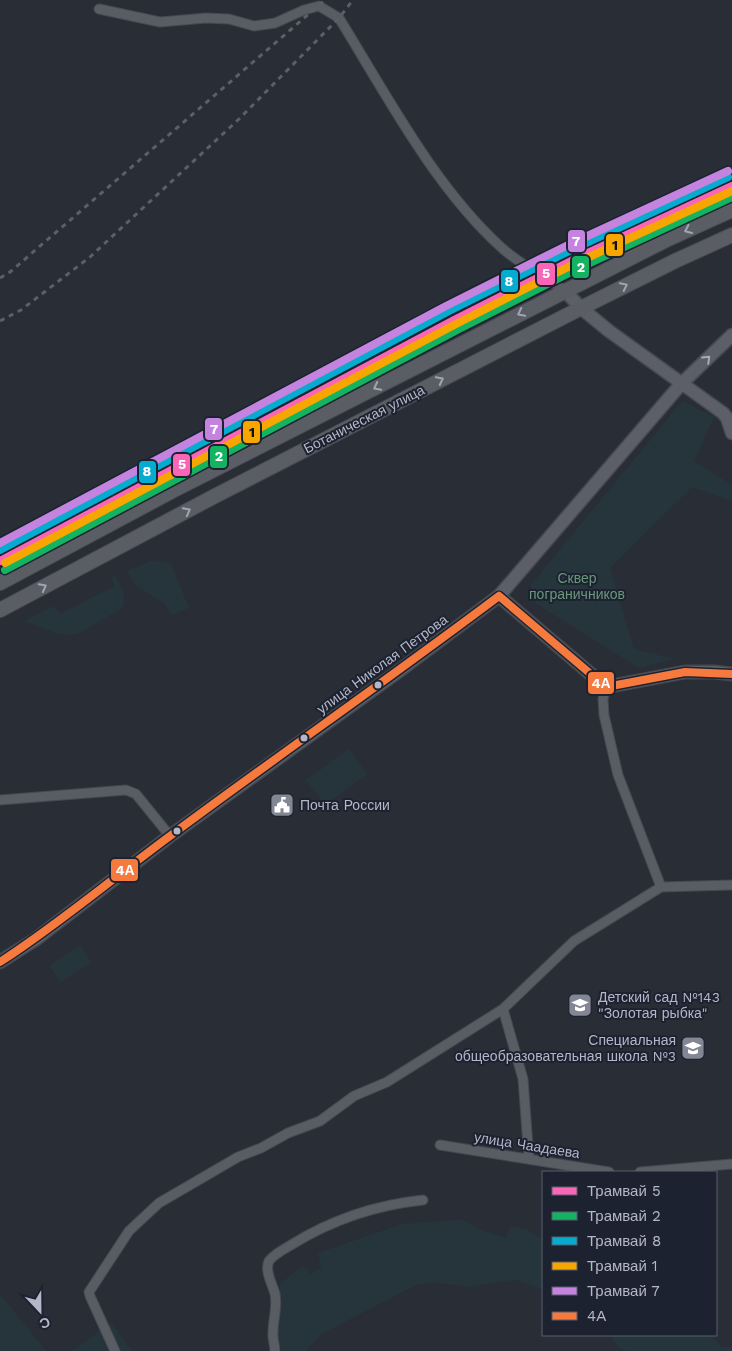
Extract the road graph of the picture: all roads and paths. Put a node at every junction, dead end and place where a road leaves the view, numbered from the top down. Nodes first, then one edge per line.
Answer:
1 (99, 9) dead end
2 (732, 210) edge
3 (732, 235) edge
4 (565, 291) junction
5 (581, 308) junction
6 (732, 335) edge
7 (681, 384) junction
8 (732, 433) edge
9 (0, 583) edge
10 (500, 596) junction
11 (0, 610) edge
12 (732, 674) edge
13 (606, 687) junction
14 (0, 800) edge
15 (170, 836) junction
16 (732, 885) edge
17 (661, 887) junction
18 (0, 962) edge
19 (503, 1009) junction
20 (440, 1145) dead end
21 (529, 1159) junction
22 (732, 1164) edge
23 (603, 1171) edge
24 (652, 1171) edge
25 (423, 1200) dead end
26 (115, 1351) edge
27 (276, 1351) edge

1 - 4 street
2 -> 4 main road, Ботаническая улица
5 -> 3 main road, Ботаническая улица
4 - 5 main road
4 -> 9 main road, Ботаническая улица
5 - 7 main road
11 -> 5 main road, Ботаническая улица
7 -> 6 main road, улица Николая Петрова
7 - 8 main road
7 - 10 main road, улица Николая Петрова
10 - 13 main road
10 - 15 main road, улица Николая Петрова
12 - 13 main road
13 - 17 street
14 - 15 street
15 - 18 main road, улица Николая Петрова
16 - 17 street
17 - 19 street
19 - 21 street
19 - 26 street
20 - 21 street, улица Чаадаева
21 - 23 street, улица Чаадаева
22 - 24 street
25 - 27 street

